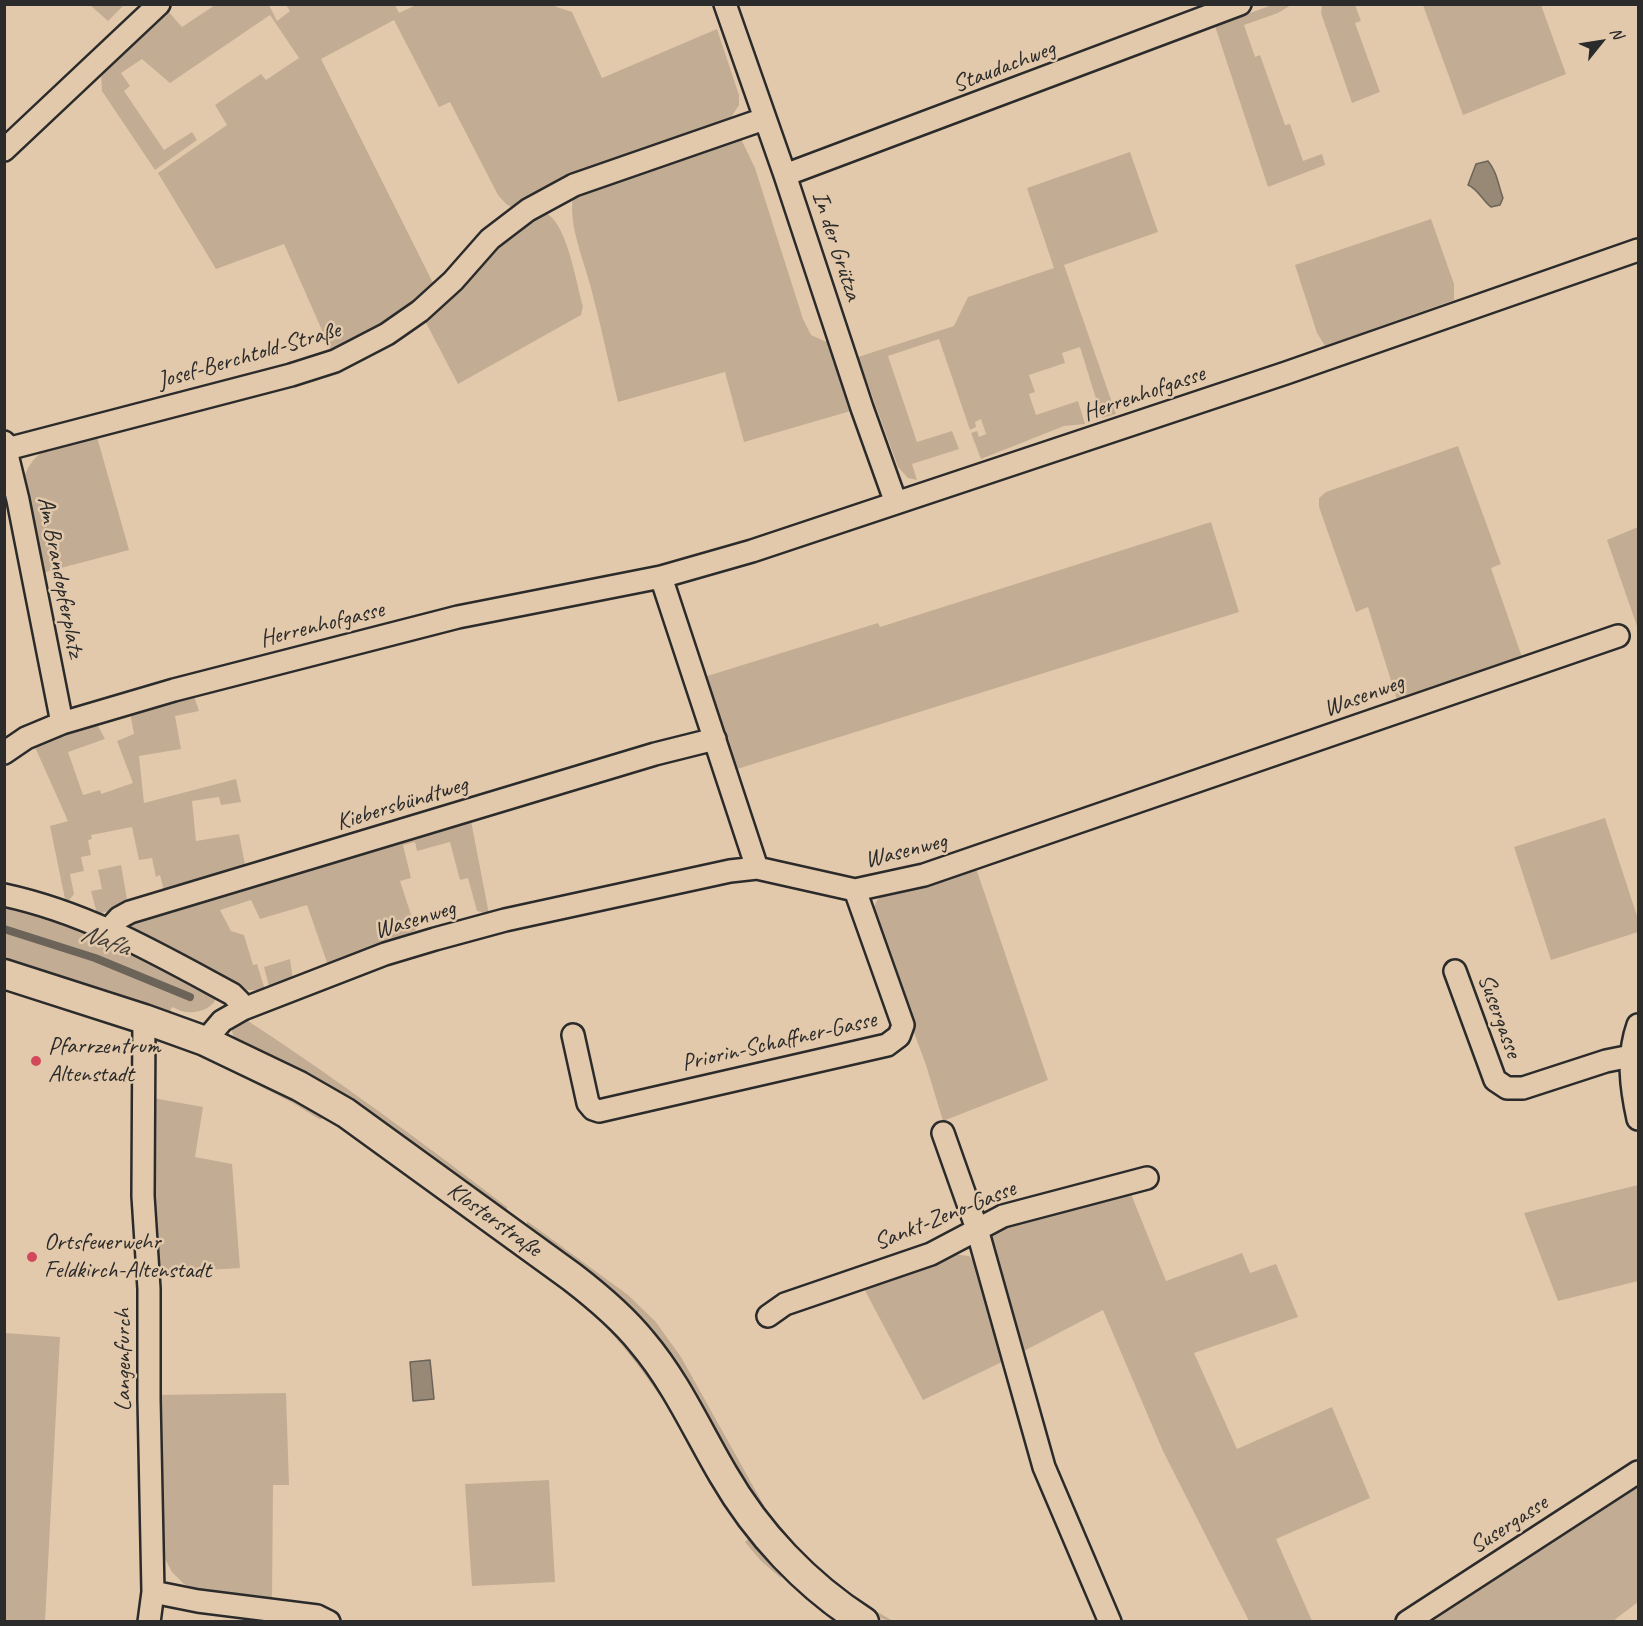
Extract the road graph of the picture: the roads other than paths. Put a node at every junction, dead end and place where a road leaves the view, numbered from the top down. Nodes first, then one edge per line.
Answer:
1 (159, 4) edge
2 (725, 4) edge
3 (1240, 4) edge
4 (764, 119) junction
5 (4, 150) edge
6 (785, 175) junction
7 (1638, 250) edge
8 (6, 445) edge
9 (896, 503) junction
10 (662, 577) junction
11 (1618, 636) dead end
12 (62, 723) junction
13 (715, 739) junction
14 (4, 753) edge
15 (758, 868) junction
16 (855, 890) junction
17 (4, 895) edge
18 (109, 929) junction
19 (1455, 971) dead end
20 (4, 974) edge
21 (243, 1009) junction
22 (144, 1019) junction
23 (1638, 1025) edge
24 (573, 1035) dead end
25 (205, 1041) junction
26 (1631, 1056) junction
27 (1638, 1119) edge
28 (943, 1133) dead end
29 (1147, 1178) dead end
30 (977, 1229) junction
31 (768, 1316) dead end
32 (1638, 1472) edge
33 (153, 1592) junction
34 (149, 1622) edge
35 (329, 1622) edge
36 (864, 1622) edge
37 (1110, 1622) edge
38 (1407, 1622) edge

1 - 5 street
2 - 4 street, In der Grütza
3 - 6 street, Staudachweg
4 - 6 street, In der Grütza
4 - 8 street, Josef-Berchtold-Straße
6 - 9 street, In der Grütza
7 - 9 street, Herrenhofgasse
8 - 12 street, Am Brandopferplatz
9 - 10 street, Herrenhofgasse
10 - 12 street, Herrenhofgasse
10 - 13 street
11 - 16 street, Wasenweg
12 - 14 street, Herrenhofgasse
13 - 15 street
13 - 18 street, Kiebersbündtweg
15 - 16 street, Wasenweg
15 - 21 street, Wasenweg
16 - 24 street, Priorin-Schaffner-Gasse
17 - 18 street
18 - 21 street
19 - 26 street, Susergasse
20 - 22 main road, Klosterstraße
21 - 25 street, Wasenweg
22 - 25 main road, Klosterstraße
22 - 33 street, Langenfurch
23 - 26 street
25 - 36 main road, Klosterstraße
26 - 27 street
28 - 30 street
29 - 30 street, Sankt-Zeno-Gasse
30 - 31 street, Sankt-Zeno-Gasse
30 - 37 street
32 - 38 street, Susergasse
33 - 34 street, Langenfurch
33 - 35 street

